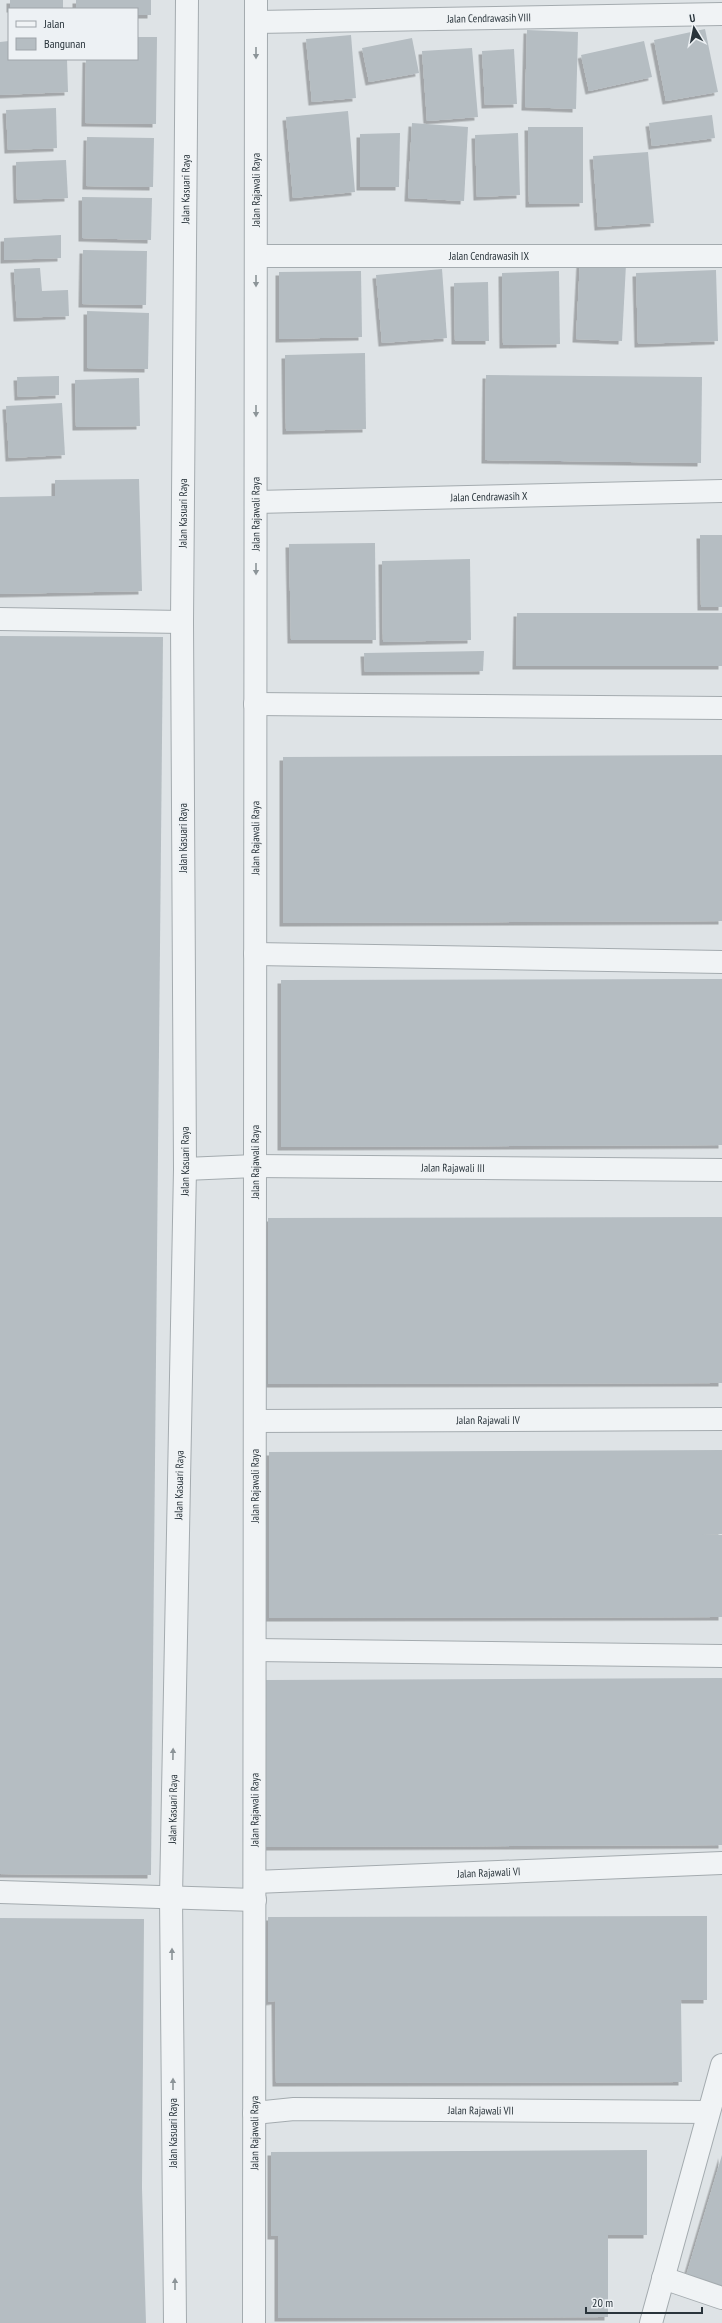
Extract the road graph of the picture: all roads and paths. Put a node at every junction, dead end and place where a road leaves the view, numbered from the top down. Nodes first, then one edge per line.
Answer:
1 (187, 0) edge
2 (256, 0) edge
3 (722, 14) edge
4 (256, 22) junction
5 (256, 256) junction
6 (722, 256) edge
7 (722, 491) edge
8 (256, 502) junction
9 (0, 619) edge
10 (182, 622) junction
11 (255, 704) junction
12 (722, 708) edge
13 (255, 954) junction
14 (722, 962) edge
15 (255, 1166) junction
16 (185, 1169) junction
17 (722, 1170) edge
18 (722, 1419) edge
19 (255, 1421) junction
20 (255, 1650) junction
21 (722, 1656) edge
22 (722, 1862) edge
23 (255, 1891) junction
24 (0, 1892) edge
25 (171, 1897) junction
26 (722, 2065) edge
27 (708, 2112) junction
28 (254, 2113) junction
29 (663, 2278) junction
30 (722, 2298) edge
31 (175, 2323) edge
32 (254, 2323) edge
33 (651, 2323) edge

1 - 10 street, Jalan Kasuari Raya
2 - 4 street, Jalan Rajawali Raya
3 - 4 street, Jalan Cendrawasih VIII
4 -> 5 street, Jalan Rajawali Raya
5 - 6 street, Jalan Cendrawasih IX
5 -> 8 street, Jalan Rajawali Raya
7 - 8 street, Jalan Cendrawasih X
8 -> 11 street, Jalan Rajawali Raya
9 - 10 street
10 - 16 street, Jalan Kasuari Raya
11 - 12 street
11 - 13 street, Jalan Rajawali Raya
13 - 14 street
13 - 15 street, Jalan Rajawali Raya
15 - 16 street, Jalan Rajawali III
15 - 17 street, Jalan Rajawali III
15 - 19 street, Jalan Rajawali Raya
25 -> 16 street, Jalan Kasuari Raya
18 - 19 street, Jalan Rajawali IV
19 - 20 street, Jalan Rajawali Raya
20 - 21 street
20 - 23 street, Jalan Rajawali Raya
22 - 23 street, Jalan Rajawali VI
23 - 25 street, Jalan Rajawali VI
23 - 28 street, Jalan Rajawali Raya
24 - 25 street, Jalan Rajawali VI
31 -> 25 street, Jalan Kasuari Raya
26 - 27 street
27 - 28 street, Jalan Rajawali VII
27 - 29 street
28 - 32 street, Jalan Rajawali Raya
29 - 30 street
29 - 33 street

